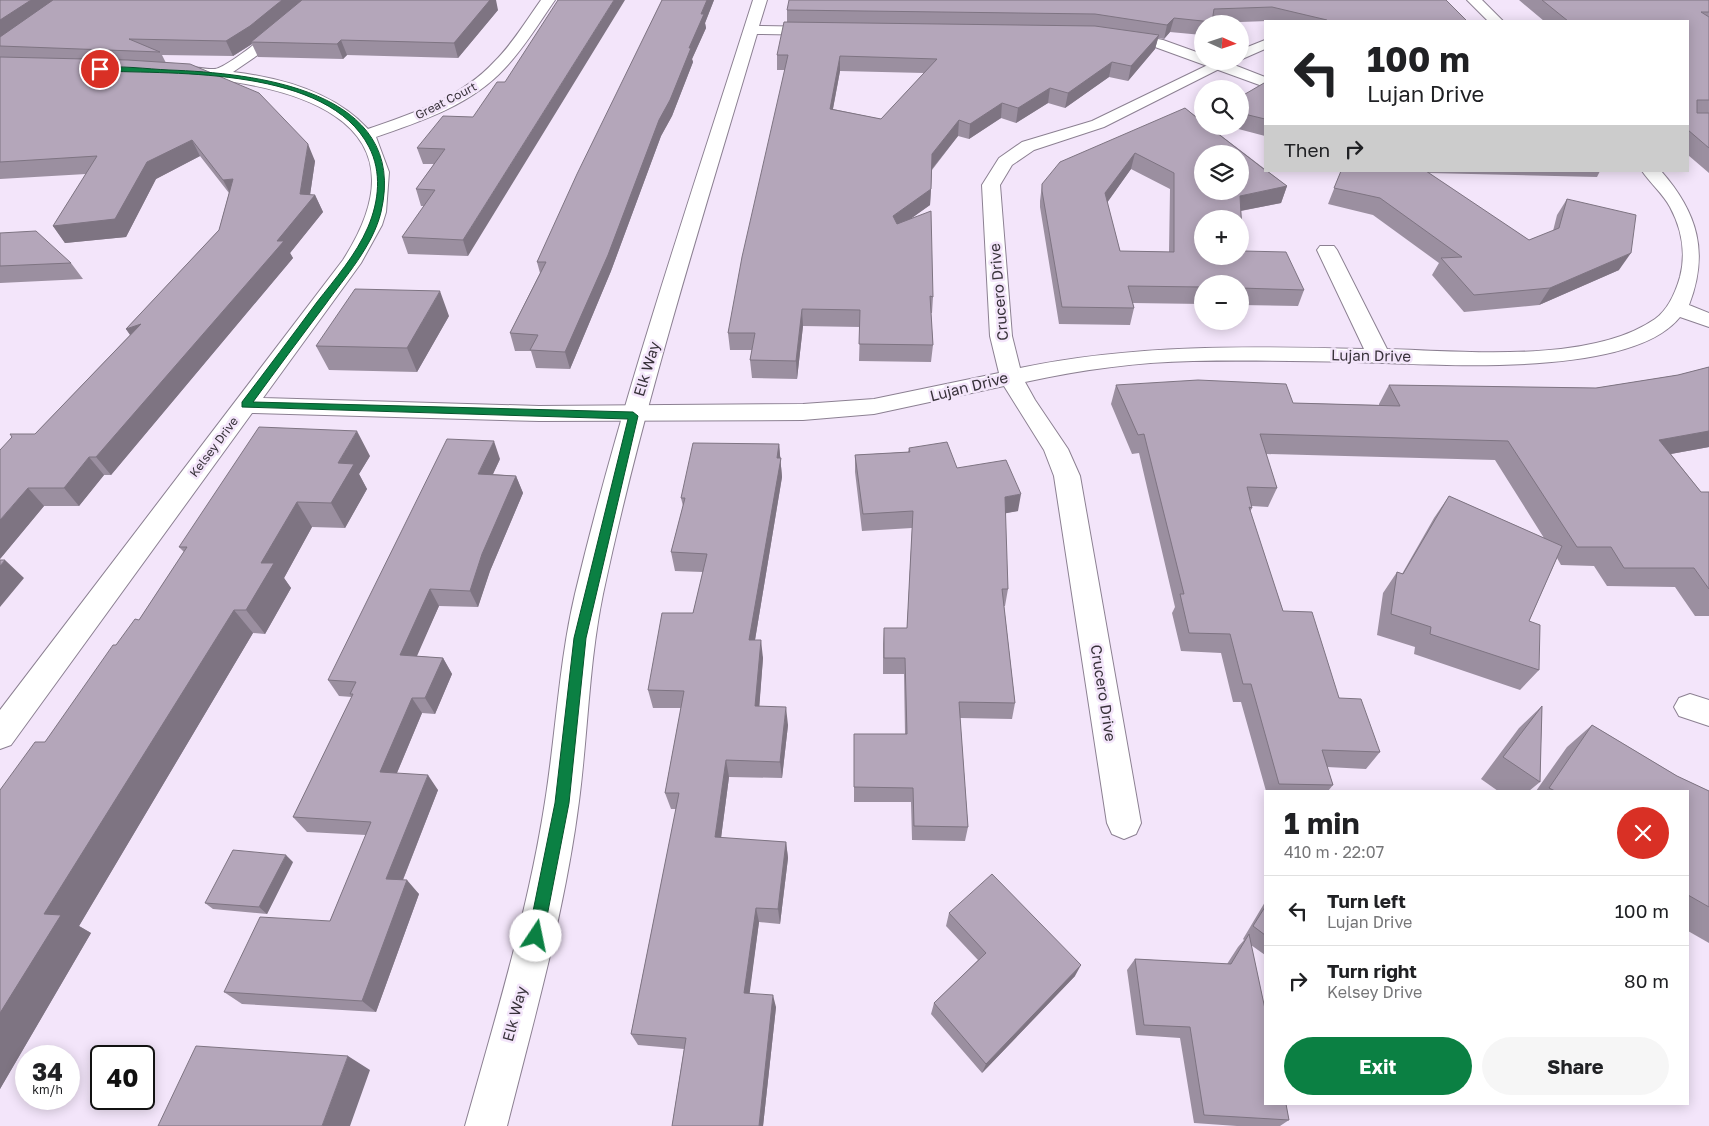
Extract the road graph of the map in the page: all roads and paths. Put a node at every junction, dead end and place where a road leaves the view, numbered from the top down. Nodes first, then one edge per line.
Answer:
1 (316, 0) edge
2 (548, 0) edge
3 (760, 0) edge
4 (1474, 0) edge
5 (1495, 20) edge
6 (750, 30) junction
7 (838, 31) edge
8 (1108, 35) edge
9 (1264, 44) edge
10 (1249, 49) edge
11 (1194, 53) edge
12 (1201, 70) edge
13 (1240, 70) edge
14 (149, 71) edge
15 (220, 74) junction
16 (1264, 82) edge
17 (366, 135) junction
18 (1652, 172) edge
19 (1326, 250) dead end
20 (1682, 310) junction
21 (1709, 321) edge
22 (1379, 356) junction
23 (1011, 377) junction
24 (245, 405) junction
25 (633, 416) junction
26 (0, 736) edge
27 (1124, 823) dead end
28 (486, 1126) edge

1 - 15 street
2 - 17 street, Great Court
3 - 6 street, Elk Way
4 - 5 street
6 - 7 street
6 - 25 street, Elk Way
8 - 11 street
9 - 10 street, Crucero Drive
12 - 23 street, Crucero Drive
13 - 16 street
14 - 15 street, Kelsey Drive
15 - 17 street, Kelsey Drive
17 - 24 street, Kelsey Drive
18 - 20 street, Lujan Drive
19 - 22 street
20 - 21 street
20 - 22 street, Lujan Drive
22 - 23 street, Lujan Drive
23 - 25 street, Lujan Drive
23 - 27 street, Crucero Drive
24 - 25 street, Lujan Drive
24 - 26 street, Kelsey Drive
25 - 28 street, Elk Way

